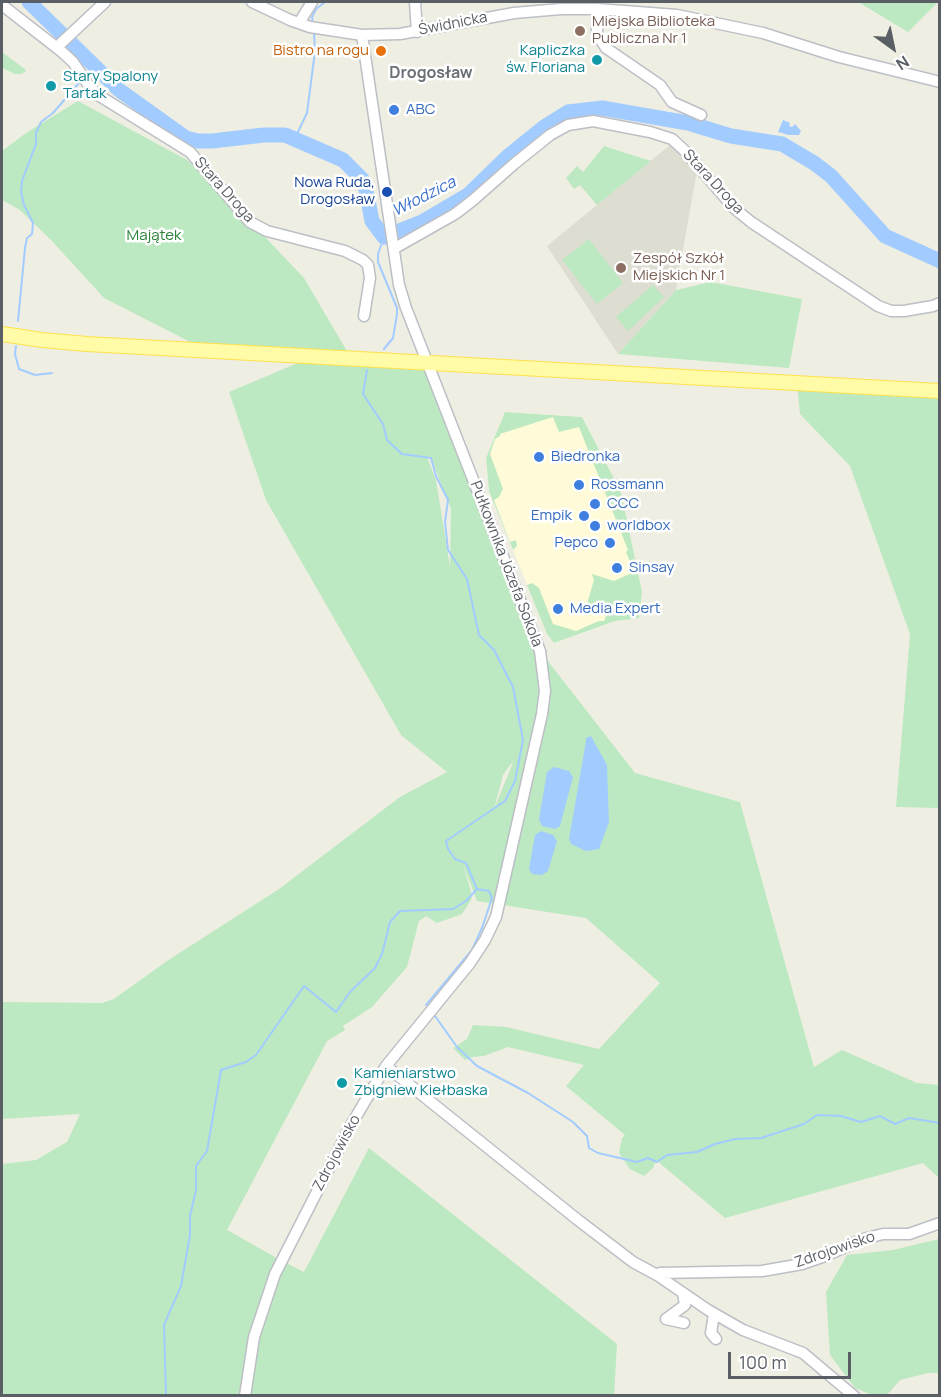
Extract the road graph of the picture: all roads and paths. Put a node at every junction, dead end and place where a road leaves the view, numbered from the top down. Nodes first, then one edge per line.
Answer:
1 (105, 2) edge
2 (252, 2) edge
3 (312, 2) edge
4 (415, 2) edge
5 (2, 5) edge
6 (591, 6) edge
7 (309, 26) junction
8 (417, 32) junction
9 (362, 36) junction
10 (59, 45) junction
11 (939, 82) edge
12 (701, 115) dead end
13 (394, 244) junction
14 (939, 303) edge
15 (364, 316) dead end
16 (2, 334) edge
17 (428, 362) junction
18 (939, 391) edge
19 (386, 1066) junction
20 (939, 1223) edge
21 (657, 1275) junction
22 (683, 1293) junction
23 (714, 1314) junction
24 (684, 1323) dead end
25 (716, 1339) dead end
26 (245, 1395) edge
27 (854, 1395) edge

1 - 10 street
2 - 7 street, Świdnicka
3 - 7 street
4 - 8 street
5 - 10 street, Stara Droga
6 - 8 street, Świdnicka
6 - 11 street, Świdnicka
6 - 12 street
7 - 9 street, Świdnicka
8 - 9 street, Świdnicka
9 - 13 street, Pułkownika Józefa Sokola
10 - 15 street, Stara Droga
13 - 14 street, Stara Droga
13 - 17 street, Pułkownika Józefa Sokola
16 - 17 main road
17 - 18 main road
17 - 19 street, Pułkownika Józefa Sokola
19 - 21 street
19 - 26 street, Zdrojowisko
20 - 21 street, Zdrojowisko
21 - 22 street
22 - 23 street
22 - 24 street
23 - 25 street
23 - 27 street

